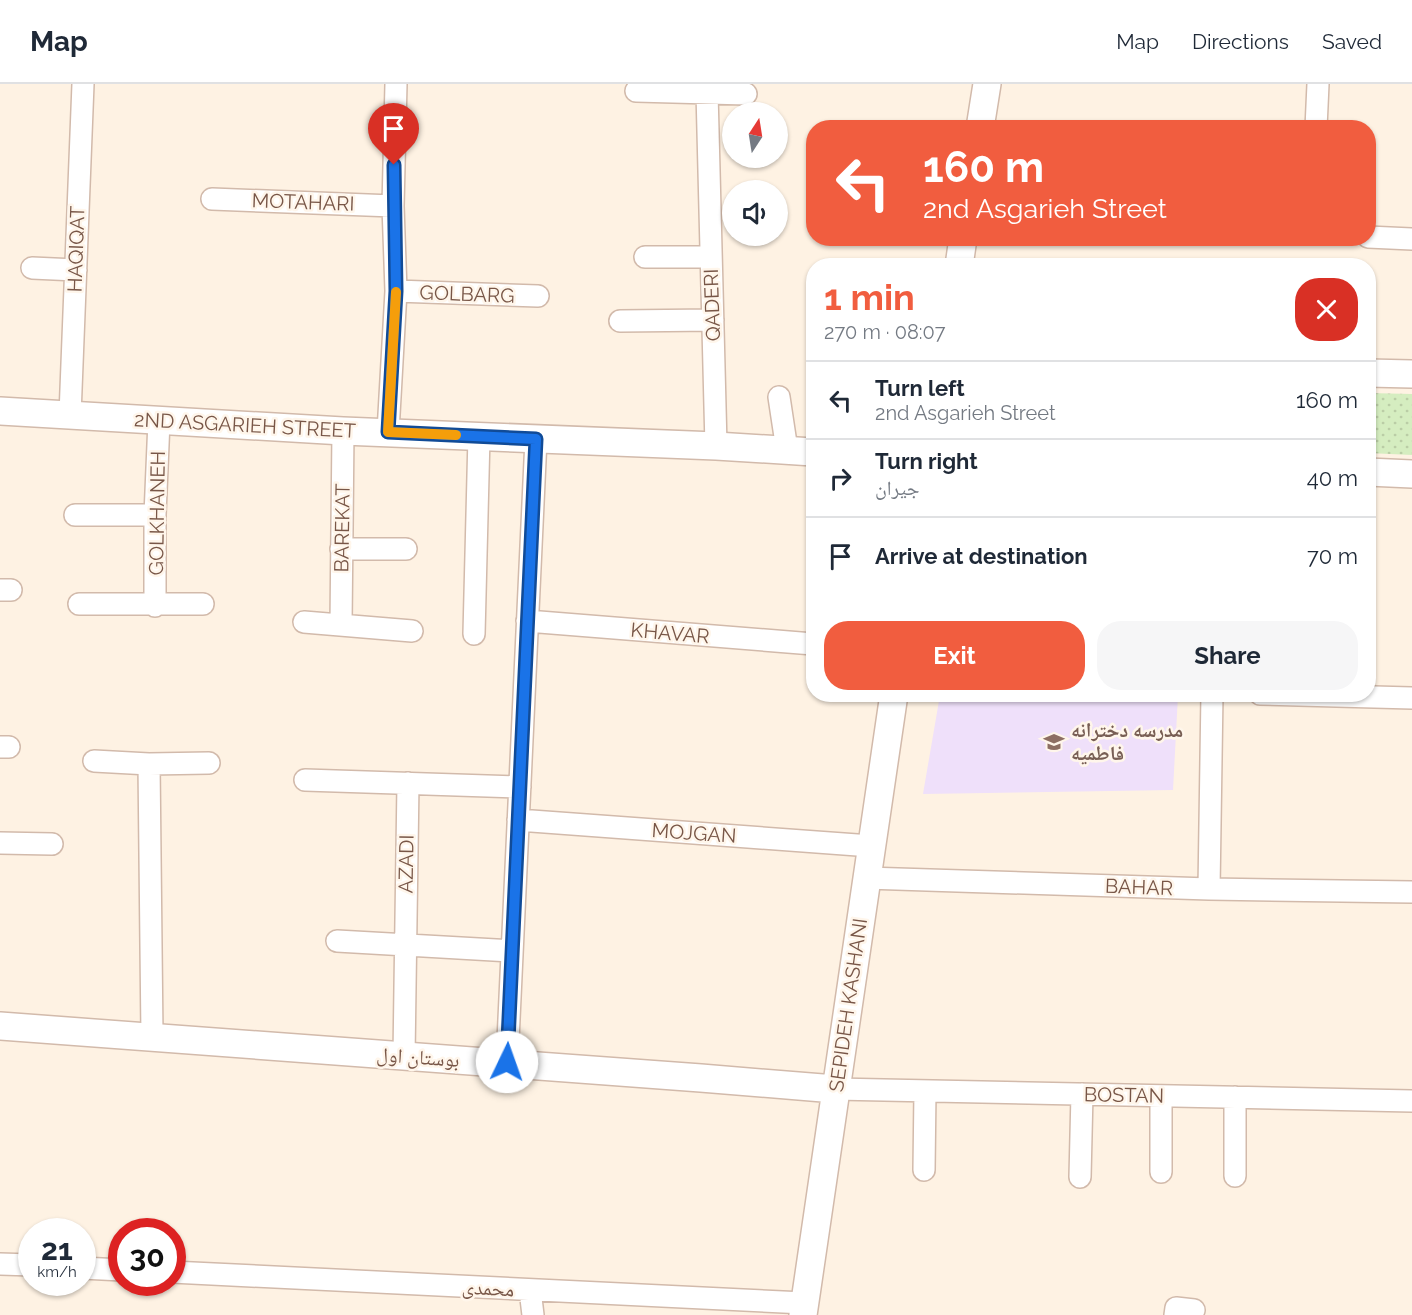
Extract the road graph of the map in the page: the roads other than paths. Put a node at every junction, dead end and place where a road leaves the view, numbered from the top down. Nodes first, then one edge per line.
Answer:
1 (82, 84) edge
2 (396, 84) edge
3 (987, 84) edge
4 (1318, 84) edge
5 (636, 91) dead end
6 (707, 92) junction
7 (746, 94) dead end
8 (981, 120) edge
9 (1316, 120) edge
10 (212, 199) dead end
11 (393, 206) junction
12 (1376, 237) edge
13 (1412, 239) edge
14 (645, 257) dead end
15 (711, 257) junction
16 (33, 268) dead end
17 (76, 270) junction
18 (396, 291) junction
19 (538, 296) dead end
20 (713, 320) junction
21 (620, 321) dead end
22 (1376, 373) edge
23 (1412, 374) edge
24 (779, 397) dead end
25 (0, 411) edge
26 (70, 415) junction
27 (159, 421) junction
28 (343, 431) junction
29 (388, 432) junction
30 (479, 436) junction
31 (536, 439) junction
32 (716, 446) junction
33 (800, 451) edge
34 (1376, 472) edge
35 (1412, 474) edge
36 (75, 515) dead end
37 (155, 515) junction
38 (341, 549) junction
39 (406, 549) dead end
40 (79, 604) dead end
41 (204, 604) dead end
42 (155, 606) junction
43 (527, 621) junction
44 (304, 622) dead end
45 (341, 625) junction
46 (412, 632) dead end
47 (474, 634) dead end
48 (806, 643) edge
49 (1376, 697) edge
50 (1412, 698) edge
51 (893, 702) edge
52 (1212, 702) edge
53 (94, 761) dead end
54 (209, 763) dead end
55 (149, 764) junction
56 (305, 780) dead end
57 (408, 783) junction
58 (519, 787) junction
59 (518, 820) junction
60 (0, 843) edge
61 (52, 844) dead end
62 (871, 846) junction
63 (866, 878) junction
64 (1209, 889) junction
65 (1412, 892) edge
66 (338, 941) dead end
67 (405, 945) junction
68 (512, 951) junction
69 (0, 1026) edge
70 (152, 1036) junction
71 (404, 1056) junction
72 (507, 1062) junction
73 (835, 1089) junction
74 (925, 1091) junction
75 (1082, 1094) junction
76 (1161, 1096) junction
77 (1235, 1097) junction
78 (1412, 1101) edge
79 (924, 1170) dead end
80 (1161, 1172) dead end
81 (1235, 1176) dead end
82 (1080, 1177) dead end
83 (0, 1264) edge
84 (18, 1265) edge
85 (186, 1273) edge
86 (530, 1290) junction
87 (804, 1309) edge
88 (534, 1315) edge

1 - 17 street, HAQIQAT
2 - 11 street
3 - 8 street
4 - 9 street
5 - 6 street
6 - 7 street
6 - 15 street, QADERI
10 - 11 street, MOTAHARI
11 - 18 street
12 - 13 street
14 - 15 street
15 - 20 street, QADERI
16 - 17 street
17 - 26 street, HAQIQAT
18 - 19 street, GOLBARG
18 - 29 street
20 - 21 street
20 - 32 street, QADERI
22 - 23 street
24 - 33 street
25 - 26 street, 2ND ASGARIEH STREET
26 - 27 street, 2ND ASGARIEH STREET
27 - 28 street, 2ND ASGARIEH STREET
27 - 37 street, GOLKHANEH
28 - 29 street, 2ND ASGARIEH STREET
28 - 38 street, BAREKAT
29 - 30 street, 2ND ASGARIEH STREET
30 - 31 street, 2ND ASGARIEH STREET
30 - 47 street
31 - 32 street, 2ND ASGARIEH STREET
31 - 43 street
32 - 33 street, 2ND ASGARIEH STREET
34 - 35 street
36 - 37 street
37 - 42 street, GOLKHANEH
38 - 39 street
38 - 45 street, BAREKAT
40 - 42 street
41 - 42 street
43 - 48 street, KHAVAR
43 - 58 street
44 - 45 street
45 - 46 street
49 - 50 street
51 - 62 street, SEPIDEH KASHANI
52 - 64 street
53 - 55 street
54 - 55 street
55 - 70 street
56 - 57 street
57 - 58 street
57 - 67 street, AZADI
58 - 59 street
59 - 62 street, MOJGAN
59 - 68 street
60 - 61 street
62 - 63 street, SEPIDEH KASHANI
63 - 64 street, BAHAR
63 - 73 street, SEPIDEH KASHANI
64 - 65 street, BAHAR
66 - 67 street
67 - 68 street
67 - 71 street, AZADI
68 - 72 street
69 - 70 street, بوستان اول
70 - 71 street, بوستان اول
71 - 72 street, بوستان اول
72 - 73 street, بوستان اول
73 - 74 street, BOSTAN
73 - 87 street, SEPIDEH KASHANI
74 - 75 street, BOSTAN
74 - 79 street
75 - 76 street, BOSTAN
75 - 82 street
76 - 77 street, BOSTAN
76 - 80 street
77 - 78 street, BOSTAN
77 - 81 street
83 - 84 street
85 - 86 street, محمدی
86 - 87 street, محمدی
86 - 88 street

